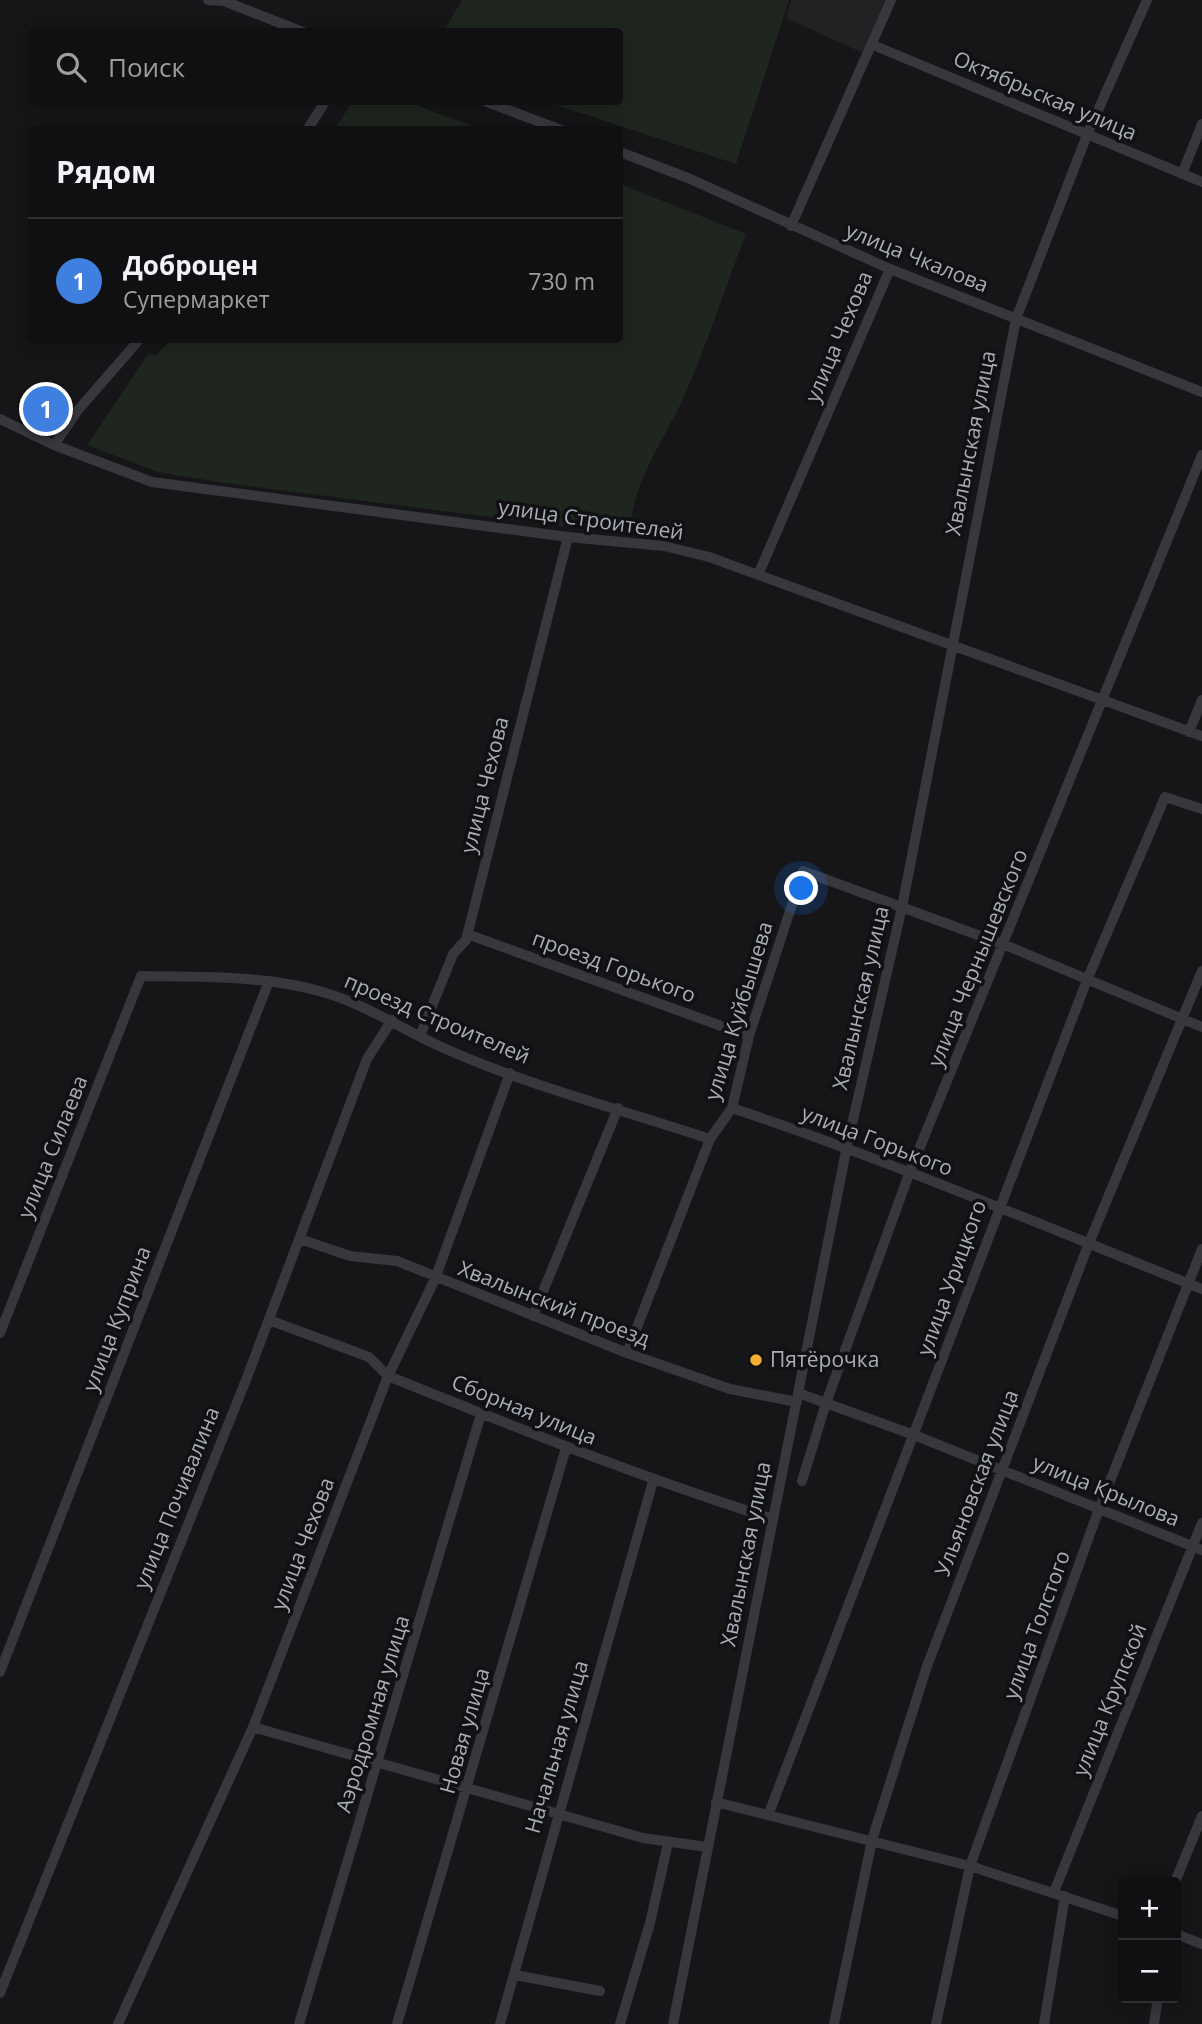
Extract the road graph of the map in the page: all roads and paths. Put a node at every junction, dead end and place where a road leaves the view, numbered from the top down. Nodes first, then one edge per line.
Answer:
1 (208, 0) edge
2 (891, 0) edge
3 (1147, 0) edge
4 (224, 1) edge
5 (293, 28) edge
6 (873, 45) junction
7 (323, 105) edge
8 (495, 105) edge
9 (1202, 124) edge
10 (310, 126) edge
11 (550, 126) edge
12 (1087, 135) junction
13 (623, 153) edge
14 (1182, 174) junction
15 (1202, 182) edge
16 (791, 226) junction
17 (890, 269) junction
18 (1016, 319) junction
19 (136, 343) edge
20 (1202, 392) edge
21 (0, 419) edge
22 (54, 445) junction
23 (1202, 455) edge
24 (568, 537) junction
25 (758, 575) junction
26 (951, 644) junction
27 (1105, 699) junction
28 (1202, 700) edge
29 (1189, 732) junction
30 (1202, 736) edge
31 (1202, 809) edge
32 (902, 907) junction
33 (467, 934) junction
34 (1005, 945) junction
35 (1202, 971) edge
36 (141, 976) joint
37 (1087, 980) junction
38 (269, 981) junction
39 (392, 1020) junction
40 (1182, 1020) junction
41 (1202, 1027) edge
42 (420, 1036) junction
43 (749, 1036) junction
44 (510, 1073) junction
45 (618, 1108) junction
46 (732, 1108) junction
47 (710, 1139) junction
48 (846, 1146) junction
49 (909, 1174) junction
50 (998, 1209) junction
51 (300, 1239) junction
52 (1089, 1243) junction
53 (1202, 1249) edge
54 (435, 1279) junction
55 (1189, 1283) junction
56 (1202, 1289) edge
57 (533, 1317) junction
58 (269, 1320) junction
59 (0, 1333) edge
60 (627, 1353) junction
61 (388, 1376) junction
62 (798, 1398) junction
63 (826, 1403) junction
64 (481, 1414) junction
65 (914, 1435) junction
66 (566, 1448) junction
67 (1003, 1471) junction
68 (653, 1481) junction
69 (802, 1481) dead end
70 (1099, 1508) junction
71 (773, 1519) junction
72 (1202, 1523) edge
73 (1197, 1548) edge
74 (0, 1672) edge
75 (253, 1727) junction
76 (379, 1762) junction
77 (469, 1787) junction
78 (716, 1801) junction
79 (769, 1813) junction
80 (558, 1814) junction
81 (1202, 1816) edge
82 (872, 1840) junction
83 (668, 1843) junction
84 (707, 1847) junction
85 (970, 1866) junction
86 (1177, 1877) edge
87 (1060, 1894) junction
88 (1118, 1914) edge
89 (1181, 1936) edge
90 (1202, 1944) edge
91 (514, 1975) junction
92 (600, 1991) dead end
93 (0, 1993) edge
94 (1157, 2003) edge
95 (118, 2024) edge
96 (299, 2024) edge
97 (397, 2024) edge
98 (499, 2024) edge
99 (620, 2024) edge
100 (673, 2024) edge
101 (834, 2024) edge
102 (936, 2024) edge
103 (1044, 2024) edge
104 (1154, 2024) edge

1 - 4 street
2 - 6 street
3 - 12 street, Хвалынская улица
4 - 5 street
6 - 12 street, Октябрьская улица
6 - 16 street
7 - 10 street
8 - 11 street
9 - 14 street
12 - 14 street, Октябрьская улица
12 - 18 street, Хвалынская улица
13 - 16 street, улица Чкалова
14 - 15 street, Октябрьская улица
16 - 17 street, улица Чкалова
17 - 18 street, улица Чкалова
17 - 25 street, улица Чехова
18 - 20 street, улица Чкалова
18 - 26 street, Хвалынская улица
19 - 22 street
21 - 22 street, улица Строителей
22 - 24 street, улица Строителей
23 - 27 street, улица Чернышевского
24 - 25 street, улица Строителей
24 - 33 street, улица Чехова
25 - 26 street, улица Строителей
26 - 27 street, улица Строителей
26 - 32 street, Хвалынская улица
27 - 29 street, улица Строителей
27 - 34 street, улица Чернышевского
28 - 29 street
29 - 30 street, улица Строителей
31 - 37 street, улица Урицкого
32 - 34 street
32 - 43 street, улица Куйбышева
32 - 48 street, Хвалынская улица
33 - 42 street, улица Чехова
33 - 43 street, проезд Горького
34 - 37 street
34 - 49 street, улица Чернышевского
35 - 40 street, Ульяновская улица
36 - 38 street, проезд Строителей
36 - 59 street, улица Силаева
37 - 40 street
37 - 50 street, улица Урицкого
38 - 39 street, проезд Строителей
38 - 74 street, улица Куприна
39 - 42 street, проезд Строителей
39 - 51 street, улица Почивалина
40 - 41 street
40 - 52 street, Ульяновская улица
42 - 44 street, проезд Строителей
43 - 46 street, улица Куйбышева
44 - 45 street, проезд Строителей
44 - 54 street, улица Чехова
45 - 47 street, проезд Строителей
45 - 57 street
46 - 47 street, улица Куйбышева
46 - 48 street, улица Горького
47 - 60 street, улица Куйбышева
48 - 49 street, улица Горького
48 - 62 street, Хвалынская улица
49 - 50 street, улица Горького
49 - 63 street, улица Чернышевского
50 - 52 street, улица Горького
50 - 65 street, улица Урицкого
51 - 54 street, Хвалынский проезд
51 - 58 street, улица Почивалина
52 - 55 street, улица Горького
52 - 67 street, Ульяновская улица
53 - 55 street, улица Толстого
54 - 57 street, Хвалынский проезд
54 - 61 street, улица Чехова
55 - 56 street, улица Горького
55 - 70 street, улица Толстого
57 - 60 street, Хвалынский проезд
58 - 61 street, Сборная улица
58 - 93 street, улица Почивалина
60 - 62 street, Хвалынский проезд
61 - 64 street, Сборная улица
61 - 75 street, улица Чехова
62 - 63 street, улица Крылова
62 - 71 street, Хвалынская улица
63 - 65 street, улица Крылова
63 - 69 street, улица Чернышевского
64 - 66 street, Сборная улица
64 - 76 street, Аэродромная улица
65 - 67 street, улица Крылова
65 - 79 street, улица Урицкого
66 - 68 street, Сборная улица
66 - 77 street, Новая улица
67 - 70 street, улица Крылова
67 - 82 street, Ульяновская улица
68 - 71 street, Сборная улица
68 - 80 street, Начальная улица
70 - 73 street, улица Крылова
70 - 85 street, улица Толстого
71 - 78 street, Хвалынская улица
72 - 73 street, улица Крупской
73 - 87 street, улица Крупской
75 - 76 street
75 - 95 street, улица Чехова
76 - 77 street
76 - 96 street, Аэродромная улица
77 - 80 street
77 - 97 street, Новая улица
78 - 79 street
78 - 84 street, Хвалынская улица
79 - 82 street
80 - 83 street
80 - 91 street, Начальная улица
81 - 86 street
82 - 85 street
82 - 101 street, Ульяновская улица
83 - 84 street
83 - 99 street
84 - 100 street, Хвалынская улица
85 - 87 street
85 - 102 street, улица Толстого
87 - 88 street
87 - 103 street, улица Крупской
89 - 90 street
91 - 92 street
91 - 98 street, Начальная улица
94 - 104 street

